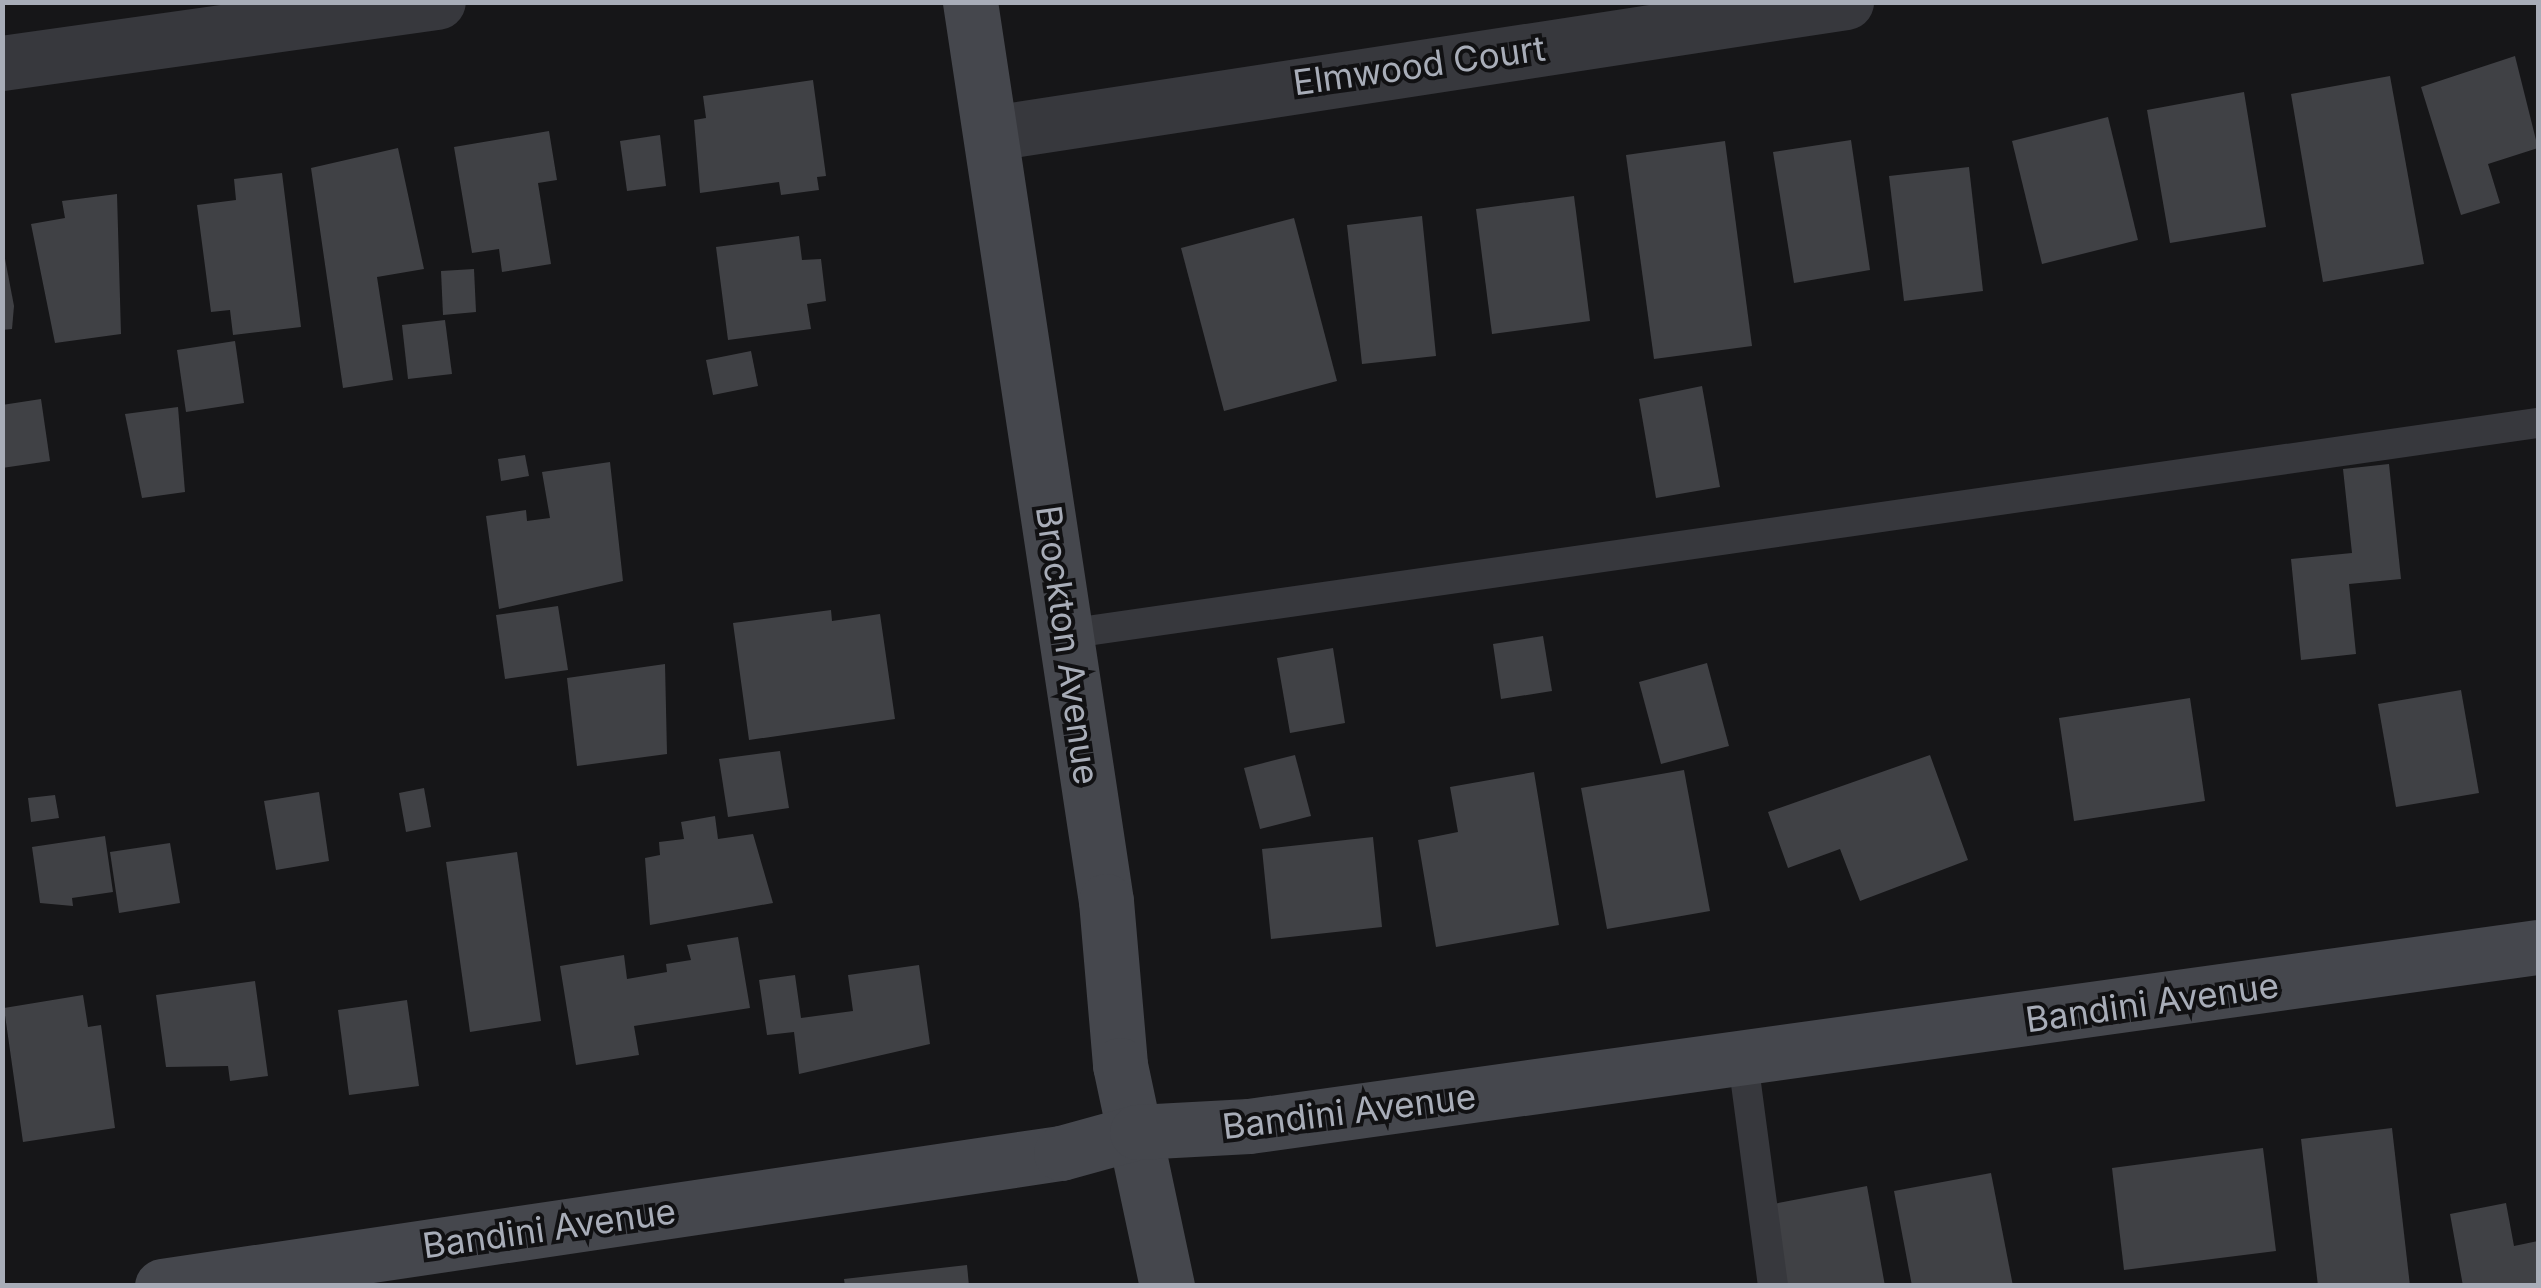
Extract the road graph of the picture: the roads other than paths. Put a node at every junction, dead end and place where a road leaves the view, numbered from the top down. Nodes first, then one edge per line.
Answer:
1 (438, 2) edge
2 (970, 2) edge
3 (1846, 2) edge
4 (2, 63) edge
5 (992, 133) junction
6 (2538, 423) edge
7 (1066, 634) junction
8 (2538, 946) edge
9 (1742, 1060) junction
10 (1137, 1132) junction
11 (187, 1284) edge
12 (1167, 1286) edge
13 (1773, 1286) edge

1 - 4 street
2 - 5 street, Brockton Avenue
3 - 5 street, Elmwood Court
5 - 7 street, Brockton Avenue
6 - 7 lane
7 - 10 street, Brockton Avenue
8 - 9 street, Bandini Avenue
9 - 10 street, Bandini Avenue
9 - 13 lane
10 - 11 street, Bandini Avenue
10 - 12 street, Brockton Avenue

